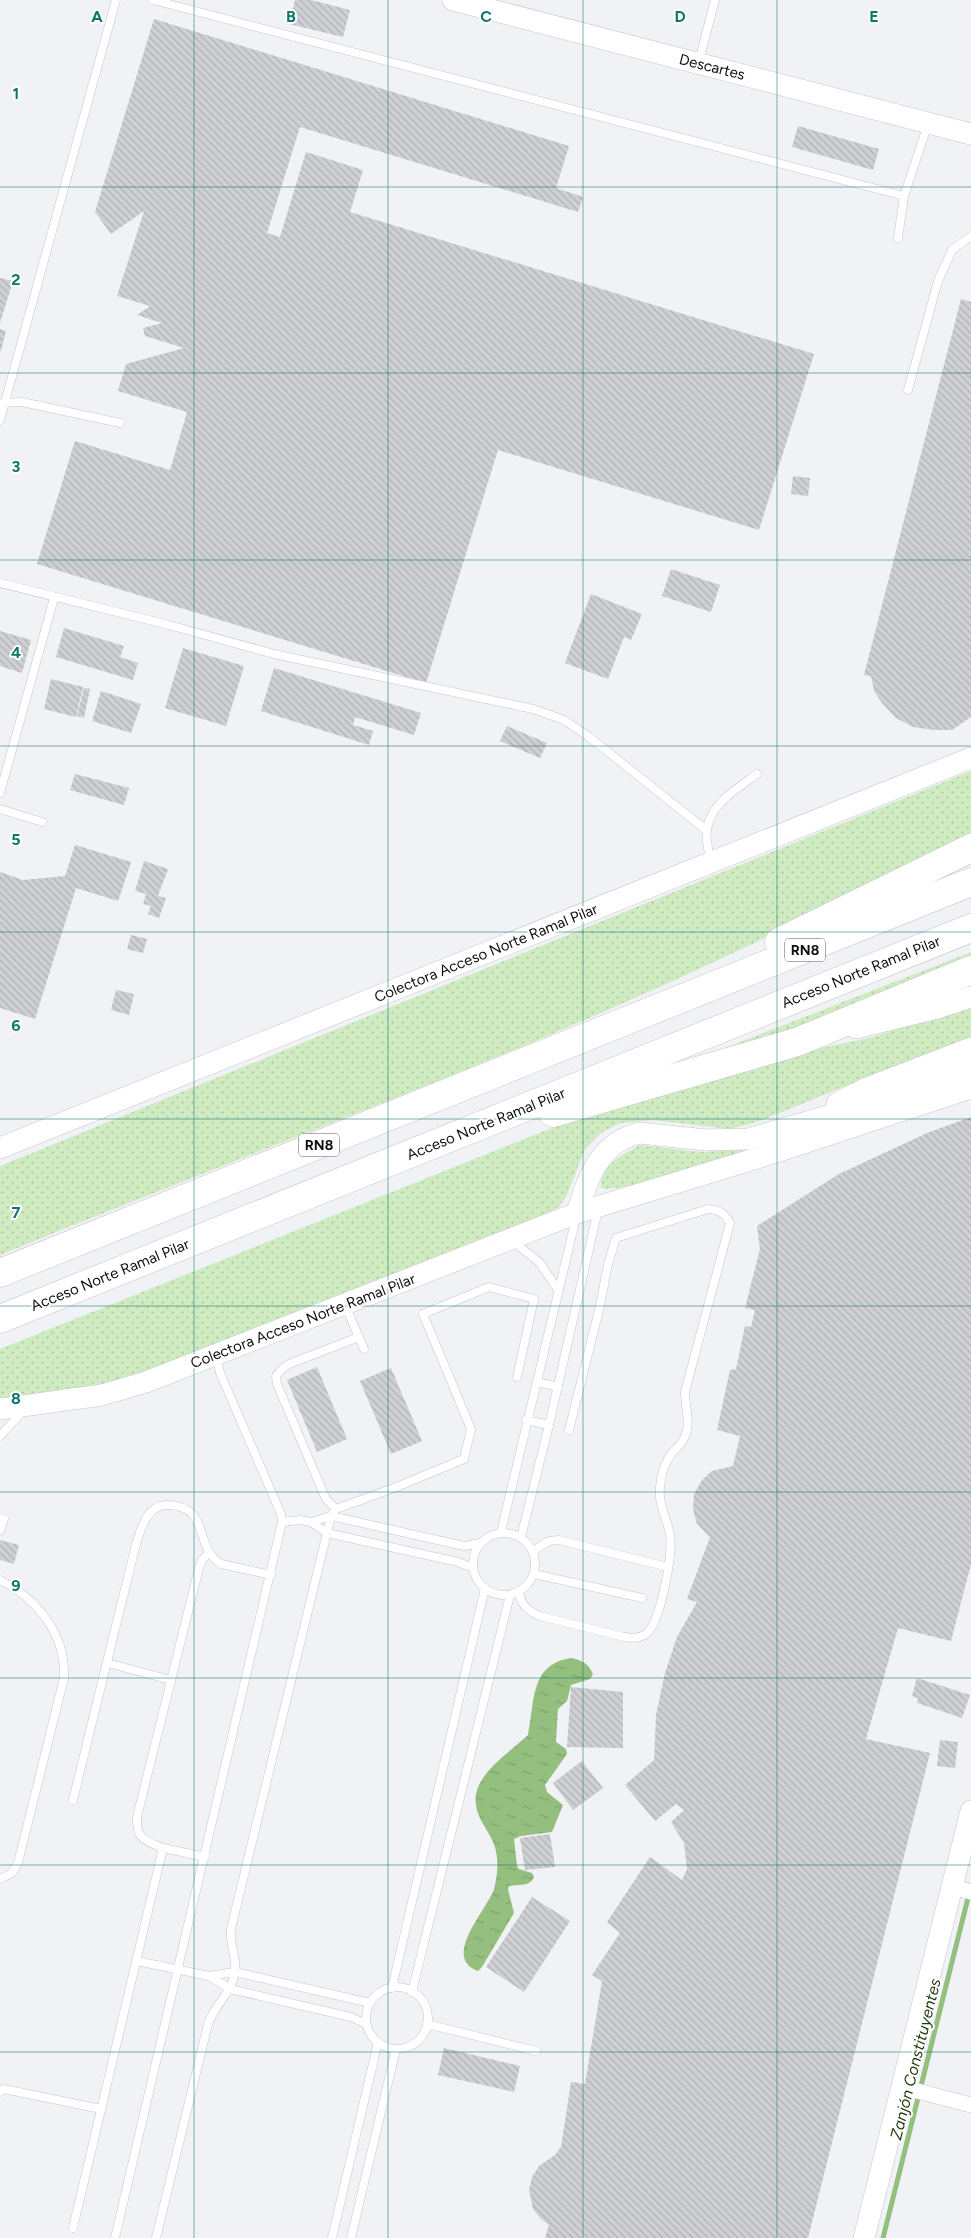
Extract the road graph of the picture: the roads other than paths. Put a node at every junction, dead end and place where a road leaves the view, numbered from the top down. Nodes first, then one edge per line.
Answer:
1 (116, 0) edge
2 (154, 0) edge
3 (453, 0) edge
4 (715, 0) edge
5 (698, 64) junction
6 (929, 122) junction
7 (971, 134) edge
8 (904, 196) junction
9 (971, 236) edge
10 (898, 238) dead end
11 (908, 390) dead end
12 (2, 403) edge
13 (0, 420) edge
14 (120, 423) dead end
15 (0, 583) edge
16 (54, 598) junction
17 (971, 758) edge
18 (757, 774) dead end
19 (0, 793) edge
20 (0, 810) edge
21 (42, 822) dead end
22 (706, 830) junction
23 (971, 848) edge
24 (710, 863) junction
25 (971, 882) edge
26 (971, 928) edge
27 (971, 970) edge
28 (971, 997) edge
29 (639, 1017) junction
30 (797, 1042) junction
31 (971, 1048) edge
32 (971, 1067) edge
33 (971, 1088) edge
34 (784, 1129) junction
35 (0, 1148) edge
36 (405, 1156) junction
37 (599, 1206) junction
38 (577, 1213) junction
39 (510, 1240) junction
40 (0, 1273) edge
41 (558, 1290) junction
42 (345, 1304) junction
43 (0, 1319) edge
44 (359, 1337) junction
45 (364, 1349) dead end
46 (216, 1355) junction
47 (517, 1377) dead end
48 (537, 1382) junction
49 (558, 1387) junction
50 (28, 1405) junction
51 (0, 1410) edge
52 (526, 1420) junction
53 (549, 1425) junction
54 (569, 1430) dead end
55 (0, 1436) edge
56 (336, 1509) junction
57 (331, 1516) junction
58 (0, 1518) edge
59 (282, 1522) junction
60 (311, 1522) junction
61 (0, 1531) edge
62 (500, 1532) junction
63 (327, 1533) junction
64 (521, 1536) junction
65 (481, 1543) junction
66 (534, 1551) junction
67 (209, 1553) junction
68 (473, 1568) junction
69 (668, 1568) junction
70 (534, 1574) junction
71 (271, 1576) junction
72 (0, 1580) edge
73 (485, 1588) junction
74 (519, 1592) junction
75 (510, 1595) junction
76 (642, 1598) dead end
77 (107, 1663) junction
78 (171, 1680) junction
79 (73, 1800) dead end
80 (971, 1811) edge
81 (164, 1848) junction
82 (205, 1857) junction
83 (0, 1879) edge
84 (962, 1889) edge
85 (137, 1961) junction
86 (178, 1970) junction
87 (235, 1972) junction
88 (209, 1976) junction
89 (392, 1988) junction
90 (230, 1989) junction
91 (412, 1992) junction
92 (370, 2003) junction
93 (366, 2024) junction
94 (427, 2024) junction
95 (378, 2042) junction
96 (396, 2049) junction
97 (536, 2051) dead end
98 (908, 2088) junction
99 (0, 2092) edge
100 (971, 2105) edge
101 (101, 2108) junction
102 (73, 2228) dead end
103 (115, 2238) edge
104 (156, 2238) edge
105 (332, 2238) edge
106 (351, 2238) edge
107 (864, 2238) edge

1 - 12 lane
2 - 8 lane
3 - 5 street, Descartes
4 - 5 lane
5 - 6 street, Descartes
6 - 7 street, Descartes
6 - 8 lane
8 - 10 lane
9 - 11 lane
12 - 13 lane
12 - 14 lane
15 - 16 lane
16 - 19 lane
16 - 22 lane
17 - 24 street, Colectora Acceso Norte Ramal Pilar
18 - 22 lane
20 - 21 lane
22 - 24 lane
23 - 29 highway
24 - 35 street, Colectora Acceso Norte Ramal Pilar
25 - 29 highway, RN8
26 - 36 highway, Acceso Norte Ramal Pilar
27 - 30 highway
28 - 30 street
29 - 40 highway, RN8
30 - 36 highway
31 - 34 street
32 - 34 street
33 - 37 street, Colectora Acceso Norte Ramal Pilar
34 - 38 street
36 - 43 highway, Acceso Norte Ramal Pilar
37 - 38 street, Colectora Acceso Norte Ramal Pilar
37 - 49 lane
38 - 39 street, Colectora Acceso Norte Ramal Pilar
38 - 41 lane
39 - 41 lane
39 - 42 street, Colectora Acceso Norte Ramal Pilar
41 - 48 lane
42 - 44 lane
42 - 46 street, Colectora Acceso Norte Ramal Pilar
44 - 45 lane
44 - 56 lane
46 - 50 street, Colectora Acceso Norte Ramal Pilar
46 - 59 lane
47 - 56 lane
48 - 49 lane
48 - 52 lane
49 - 53 lane
50 - 51 street, Colectora Acceso Norte Ramal Pilar
50 - 55 lane
52 - 53 lane
52 - 62 lane
53 - 64 lane
54 - 69 lane
56 - 57 lane
57 - 60 lane
57 - 63 lane
57 - 65 lane
58 - 61 lane
59 - 60 lane
59 - 71 lane
60 - 63 lane
62 - 64 lane
62 - 65 lane
63 - 68 lane
63 - 87 lane
64 - 66 lane
65 - 68 lane
66 - 69 lane
66 - 70 lane
67 - 71 lane
67 - 77 lane
67 - 78 lane
68 - 73 lane
69 - 74 lane
70 - 74 lane
70 - 76 lane
71 - 82 lane
72 - 83 lane
73 - 75 lane
73 - 89 lane
74 - 75 lane
75 - 91 lane
77 - 78 lane
77 - 79 lane
78 - 81 lane
80 - 84 street
81 - 82 lane
81 - 85 lane
82 - 86 lane
84 - 98 street
85 - 86 lane
85 - 101 lane
86 - 88 lane
86 - 103 lane
87 - 88 lane
87 - 90 lane
87 - 92 lane
88 - 90 lane
89 - 91 lane
89 - 92 lane
90 - 93 lane
90 - 104 lane
91 - 94 lane
92 - 93 lane
93 - 95 lane
94 - 96 lane
94 - 97 lane
95 - 96 lane
95 - 105 lane
96 - 106 lane
98 - 100 street
98 - 107 street
99 - 101 lane
101 - 102 lane

